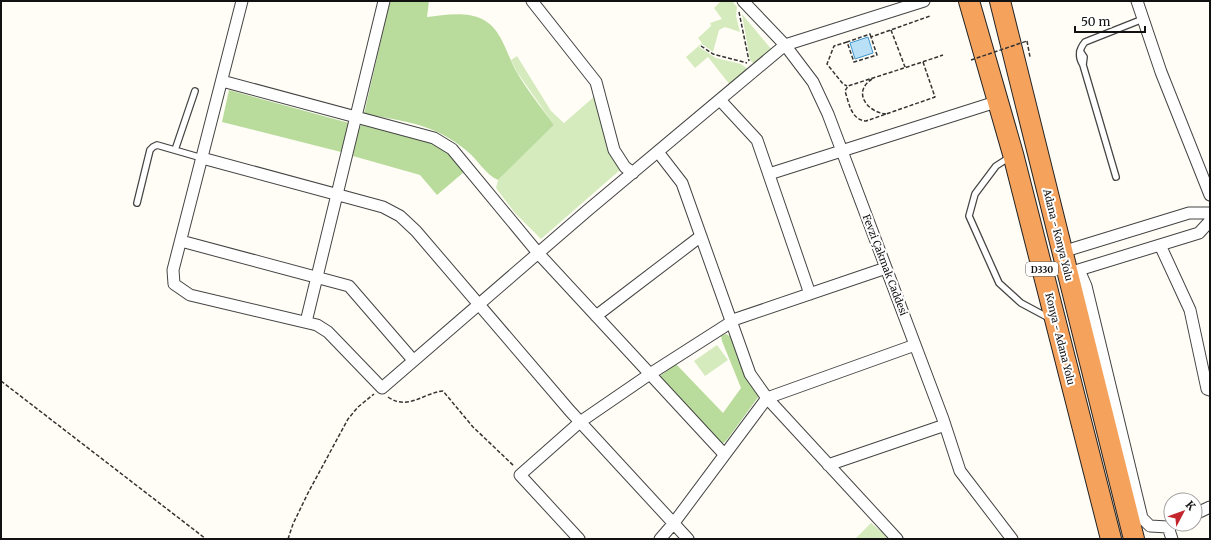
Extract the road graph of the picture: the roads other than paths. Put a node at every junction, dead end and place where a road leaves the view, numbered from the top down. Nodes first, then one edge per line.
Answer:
1 (242, 1) edge
2 (384, 1) edge
3 (532, 1) edge
4 (743, 1) edge
5 (969, 1) edge
6 (1000, 1) edge
7 (1137, 1) edge
8 (918, 2) edge
9 (1142, 19) junction
10 (785, 45) junction
11 (222, 81) junction
12 (195, 91) dead end
13 (720, 100) junction
14 (999, 101) junction
15 (356, 117) junction
16 (175, 150) junction
17 (658, 152) junction
18 (843, 152) junction
19 (1013, 154) junction
20 (202, 158) junction
21 (633, 173) junction
22 (769, 174) junction
23 (1116, 177) dead end
24 (337, 194) junction
25 (1210, 195) edge
26 (137, 203) dead end
27 (1210, 213) edge
28 (1210, 221) edge
29 (701, 236) junction
30 (181, 241) junction
31 (1160, 246) junction
32 (1062, 252) junction
33 (538, 253) junction
34 (886, 268) junction
35 (1074, 272) junction
36 (317, 278) junction
37 (810, 294) junction
38 (479, 304) junction
39 (596, 316) junction
40 (306, 322) junction
41 (732, 322) junction
42 (1056, 322) junction
43 (916, 346) junction
44 (413, 360) junction
45 (650, 374) junction
46 (1210, 390) edge
47 (767, 398) junction
48 (580, 422) junction
49 (945, 425) junction
50 (724, 454) junction
51 (828, 465) junction
52 (673, 524) junction
53 (1163, 525) edge
54 (579, 539) edge
55 (660, 539) edge
56 (688, 539) edge
57 (897, 539) edge
58 (1012, 539) edge
59 (1111, 539) edge
60 (1134, 539) edge

1 - 11 street
2 - 15 street
3 - 21 street
4 - 10 street, Fevzi Çakmak Caddesi
5 - 14 highway, Konya - Adana Yolu / D330
6 - 32 highway, Adana - Konya Yolu / D330
7 - 9 street
8 - 10 street
9 - 23 lane
9 - 25 street
10 - 13 street
10 - 18 street, Fevzi Çakmak Caddesi
11 - 15 street
11 - 20 street
12 - 16 lane
13 - 17 street
13 - 22 street
14 - 18 street
14 - 19 highway, Konya - Adana Yolu / D330
15 - 24 street
15 - 33 street
16 - 20 lane
16 - 26 lane
17 - 21 street
17 - 29 street
18 - 22 street
18 - 34 street, Fevzi Çakmak Caddesi
19 - 42 highway, Konya - Adana Yolu / D330
19 - 42 lane
20 - 24 street
20 - 30 street
21 - 33 street
22 - 37 street
24 - 36 street
24 - 38 street
27 - 32 street
28 - 31 street
29 - 39 street
29 - 41 street
30 - 36 street
30 - 40 street
31 - 35 street
31 - 46 street
32 - 35 highway, Adana - Konya Yolu / D330
33 - 38 street
33 - 39 street
34 - 37 street
34 - 43 street, Fevzi Çakmak Caddesi
35 - 53 street
35 - 60 highway, Adana - Konya Yolu / D330
36 - 40 street
36 - 44 street
37 - 41 street
38 - 44 street
38 - 48 street
39 - 45 street
40 - 44 street
41 - 45 street
41 - 47 street
42 - 59 highway, Konya - Adana Yolu / D330
43 - 47 street
43 - 49 street, Fevzi Çakmak Caddesi
45 - 48 street
45 - 50 street
47 - 50 street
47 - 51 street
48 - 52 street
48 - 54 street
49 - 51 street
49 - 58 street, Fevzi Çakmak Caddesi
50 - 52 street
51 - 57 street
52 - 55 street
52 - 56 street

